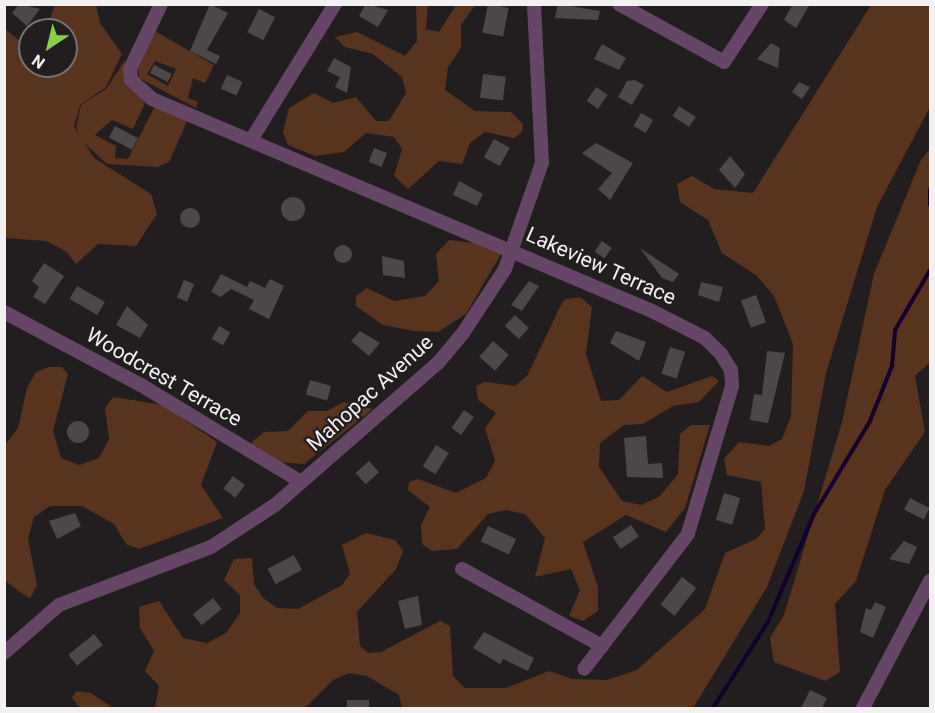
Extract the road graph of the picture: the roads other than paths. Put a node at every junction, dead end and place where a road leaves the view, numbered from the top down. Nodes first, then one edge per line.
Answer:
1 (161, 4) edge
2 (335, 4) edge
3 (534, 4) edge
4 (619, 4) edge
5 (762, 4) edge
6 (251, 140) junction
7 (513, 249) junction
8 (4, 312) edge
9 (301, 482) junction
10 (462, 569) dead end
11 (930, 581) edge
12 (602, 645) junction
13 (4, 652) edge
14 (584, 669) dead end
15 (863, 708) edge

1 - 6 street, Lakeview Terrace
2 - 6 street
3 - 7 street, Mahopac Avenue
4 - 5 street
6 - 7 street, Lakeview Terrace
7 - 9 street, Mahopac Avenue
7 - 12 street, Lakeview Terrace
8 - 9 street, Woodcrest Terrace
9 - 13 street, Mahopac Avenue
10 - 12 street
11 - 15 street
12 - 14 street, Lakeview Terrace

